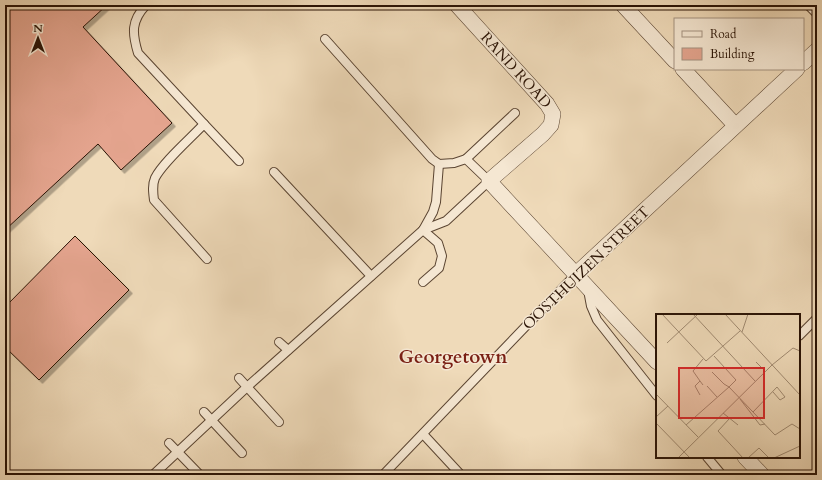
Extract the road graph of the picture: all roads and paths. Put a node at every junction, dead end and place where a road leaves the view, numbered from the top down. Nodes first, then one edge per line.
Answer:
1 (146, 5) edge
2 (457, 5) edge
3 (623, 5) edge
4 (808, 5) edge
5 (817, 14) edge
6 (325, 39) dead end
7 (817, 50) edge
8 (674, 59) edge
9 (804, 62) edge
10 (684, 70) edge
11 (796, 70) edge
12 (515, 113) dead end
13 (204, 124) junction
14 (736, 125) junction
15 (466, 159) junction
16 (239, 161) dead end
17 (439, 164) junction
18 (274, 172) dead end
19 (489, 181) junction
20 (423, 230) junction
21 (207, 259) dead end
22 (576, 274) junction
23 (372, 276) junction
24 (423, 282) dead end
25 (588, 287) junction
26 (817, 318) edge
27 (800, 335) edge
28 (279, 342) dead end
29 (288, 350) junction
30 (656, 361) edge
31 (239, 378) dead end
32 (247, 387) junction
33 (656, 395) edge
34 (204, 412) dead end
35 (212, 421) junction
36 (278, 422) dead end
37 (423, 434) junction
38 (169, 443) dead end
39 (178, 453) junction
40 (242, 453) dead end
41 (708, 458) edge
42 (746, 458) edge
43 (153, 475) edge
44 (200, 475) edge
45 (383, 475) edge
46 (461, 475) edge
47 (722, 475) edge
48 (762, 475) edge

1 - 13 lane
2 - 19 street, RAND ROAD
3 - 8 street
4 - 5 lane
6 - 17 lane
7 - 9 street
10 - 14 street
11 - 14 street, OOSTHUIZEN STREET
12 - 15 lane
13 - 16 lane
13 - 21 lane
14 - 22 street, OOSTHUIZEN STREET
15 - 17 lane
15 - 19 lane
17 - 20 lane
18 - 23 lane
19 - 20 lane
19 - 22 street
20 - 23 lane
20 - 24 lane
22 - 25 street
22 - 37 lane, OOSTHUIZEN STREET
23 - 29 lane
25 - 30 street
25 - 33 lane
26 - 27 lane
28 - 29 lane
29 - 32 lane
31 - 32 lane
32 - 35 lane
32 - 36 lane
34 - 35 lane
35 - 39 lane
35 - 40 lane
37 - 45 lane, OOSTHUIZEN STREET
37 - 46 lane
38 - 39 lane
39 - 43 lane
39 - 44 lane
41 - 47 lane
42 - 48 street

